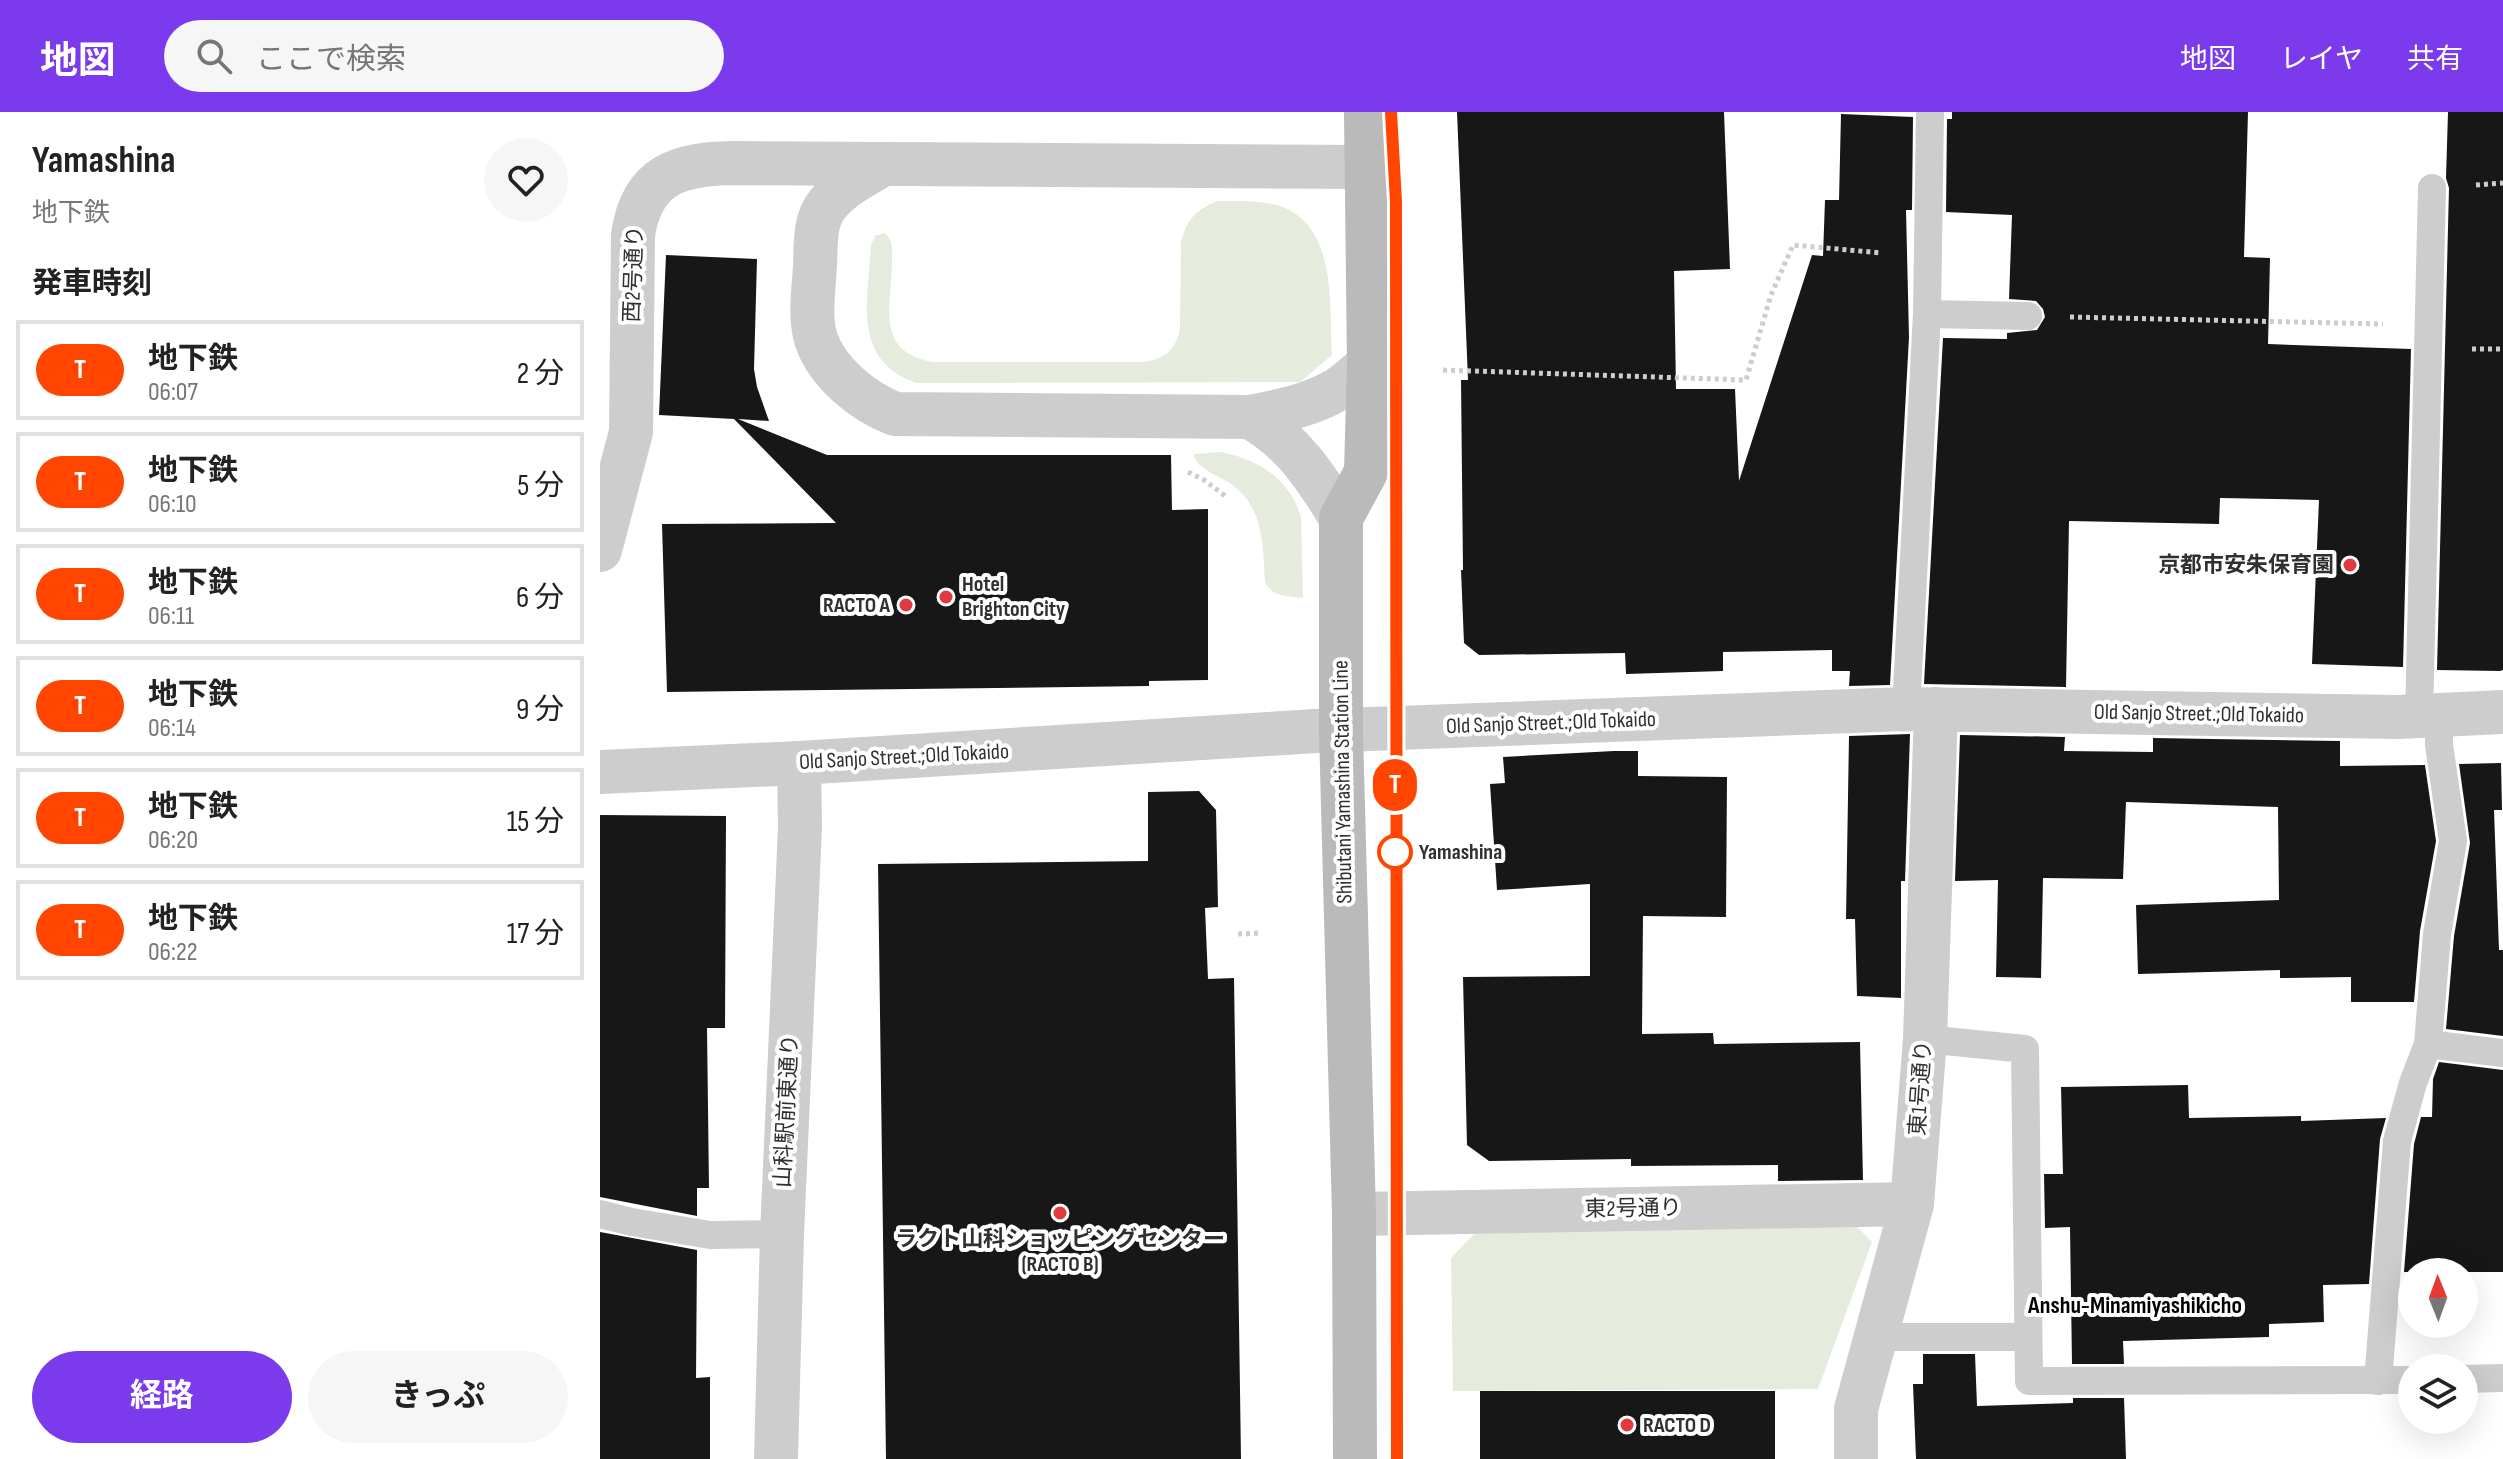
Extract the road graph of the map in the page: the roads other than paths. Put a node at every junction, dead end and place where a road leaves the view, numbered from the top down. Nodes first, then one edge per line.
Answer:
1 (1366, 112) edge
2 (1930, 112) edge
3 (882, 165) junction
4 (1364, 167) junction
5 (2432, 188) dead end
6 (1927, 314) junction
7 (2028, 316) road end
8 (1369, 364) junction
9 (1250, 417) junction
10 (1341, 518) junction
11 (600, 550) edge
12 (1921, 709) junction
13 (2503, 712) edge
14 (2429, 716) junction
15 (1341, 732) junction
16 (799, 763) junction
17 (600, 772) edge
18 (1925, 1039) junction
19 (2428, 1044) junction
20 (2503, 1053) edge
21 (1912, 1204) junction
22 (600, 1214) edge
23 (1354, 1214) junction
24 (782, 1234) junction
25 (1877, 1337) junction
26 (2028, 1337) junction
27 (2503, 1378) edge
28 (2478, 1379) edge
29 (2398, 1380) edge
30 (2378, 1381) junction
31 (776, 1459) edge
32 (1355, 1459) edge
33 (1856, 1459) edge

1 - 4 main road, Shibutani Yamashina Station Line
2 - 6 lane
3 - 4 street, 西2号通り
3 - 9 street
3 - 11 street, 西2号通り
4 - 8 main road, Shibutani Yamashina Station Line
5 - 14 lane
6 - 7 lane
6 - 12 lane
8 - 9 street
8 - 10 main road, Shibutani Yamashina Station Line
9 - 10 street
10 - 15 main road, Shibutani Yamashina Station Line
12 - 14 street, Old Sanjo Street.;Old Tokaido
12 - 15 street, Old Sanjo Street.;Old Tokaido
12 - 18 street, 東1号通り
13 - 14 street, Old Sanjo Street.;Old Tokaido
14 - 19 lane
15 - 16 street, Old Sanjo Street.;Old Tokaido
15 - 23 main road, Shibutani Yamashina Station Line
16 - 17 street, Old Sanjo Street.;Old Tokaido
16 - 24 street, 山科駅前東通り
18 - 21 street, 東1号通り
18 - 26 lane
19 - 20 lane
19 - 30 lane
21 - 23 street, 東2号通り
21 - 25 street, 東1号通り
22 - 24 lane
23 - 32 main road, Shibutani Yamashina Station Line
24 - 31 street, 山科駅前東通り
25 - 26 lane
25 - 33 street, 東1号通り
26 - 30 lane
27 - 28 lane
29 - 30 lane

